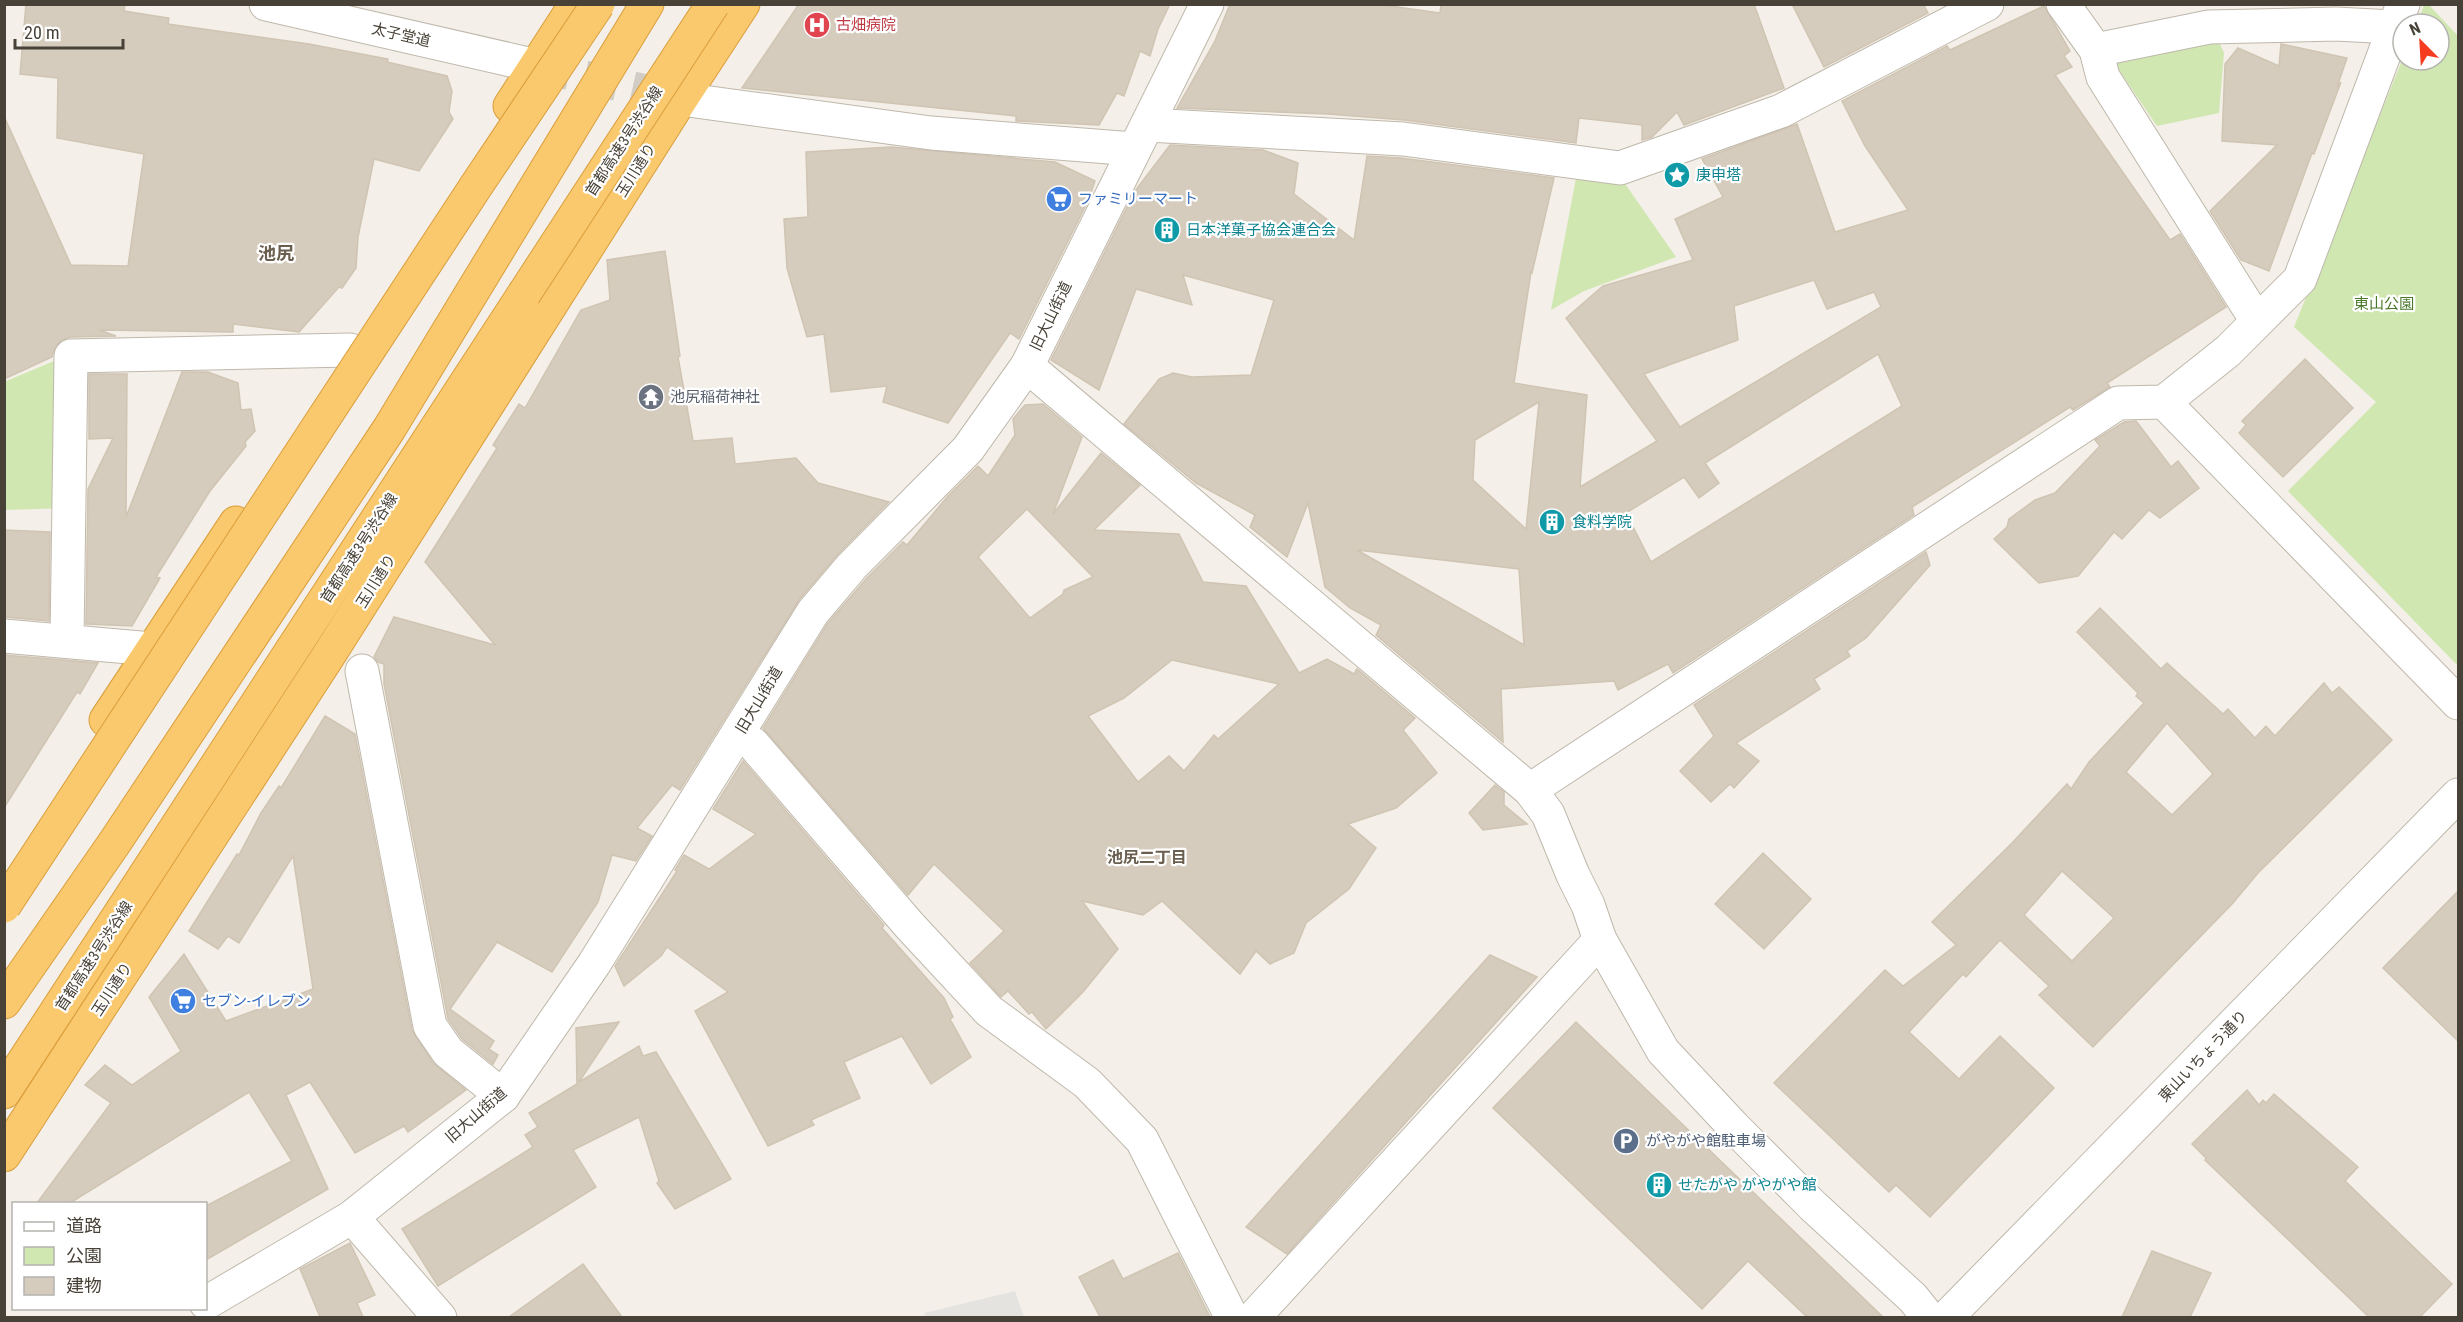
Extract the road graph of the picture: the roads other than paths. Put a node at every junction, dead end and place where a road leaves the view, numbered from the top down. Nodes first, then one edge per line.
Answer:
1 (266, 4) edge
2 (576, 4) edge
3 (598, 4) edge
4 (647, 4) edge
5 (686, 4) edge
6 (713, 4) edge
7 (743, 4) edge
8 (1207, 4) edge
9 (1987, 4) edge
10 (2063, 4) edge
11 (2335, 14) edge
12 (2391, 16) edge
13 (2391, 35) edge
14 (2096, 50) junction
15 (537, 66) junction
16 (681, 99) junction
17 (1140, 137) junction
18 (524, 294) junction
19 (2257, 321) junction
20 (350, 350) junction
21 (1027, 366) junction
22 (2164, 402) junction
23 (4, 636) edge
24 (67, 641) junction
25 (152, 649) junction
26 (362, 671) dead end
27 (2458, 703) edge
28 (737, 736) junction
29 (1530, 790) junction
30 (2458, 795) edge
31 (4, 878) edge
32 (4, 906) edge
33 (1600, 940) junction
34 (4, 1002) edge
35 (4, 1092) edge
36 (503, 1096) junction
37 (4, 1155) edge
38 (352, 1217) junction
39 (207, 1302) edge
40 (441, 1317) edge
41 (1232, 1317) edge
42 (1253, 1317) edge
43 (1929, 1317) edge
44 (1946, 1317) edge

1 - 15 street, 太子堂道
2 - 15 highway
3 - 32 highway, bridge
4 - 34 highway
5 - 18 highway, bridge
6 - 18 highway, 首都高速3号渋谷線, bridge
7 - 16 highway, 玉川通り
8 - 17 street, 旧大山街道
9 - 17 street
10 - 14 street
11 - 12 street
11 - 14 street
13 - 19 street
14 - 19 street
15 - 20 highway
16 - 17 street
16 - 37 highway, 玉川通り
17 - 21 street, 旧大山街道
18 - 35 highway, 首都高速3号渋谷線
19 - 22 street
20 - 24 street
20 - 25 highway
21 - 28 street, 旧大山街道
21 - 29 street
22 - 27 street
22 - 29 street
23 - 24 street
24 - 25 street
25 - 31 highway
26 - 36 street
28 - 36 street, 旧大山街道
28 - 41 street
29 - 33 street
30 - 44 street, 東山いちょう通り
33 - 42 street
33 - 43 street
36 - 38 street, 旧大山街道
38 - 39 street, 旧大山街道
38 - 40 street

